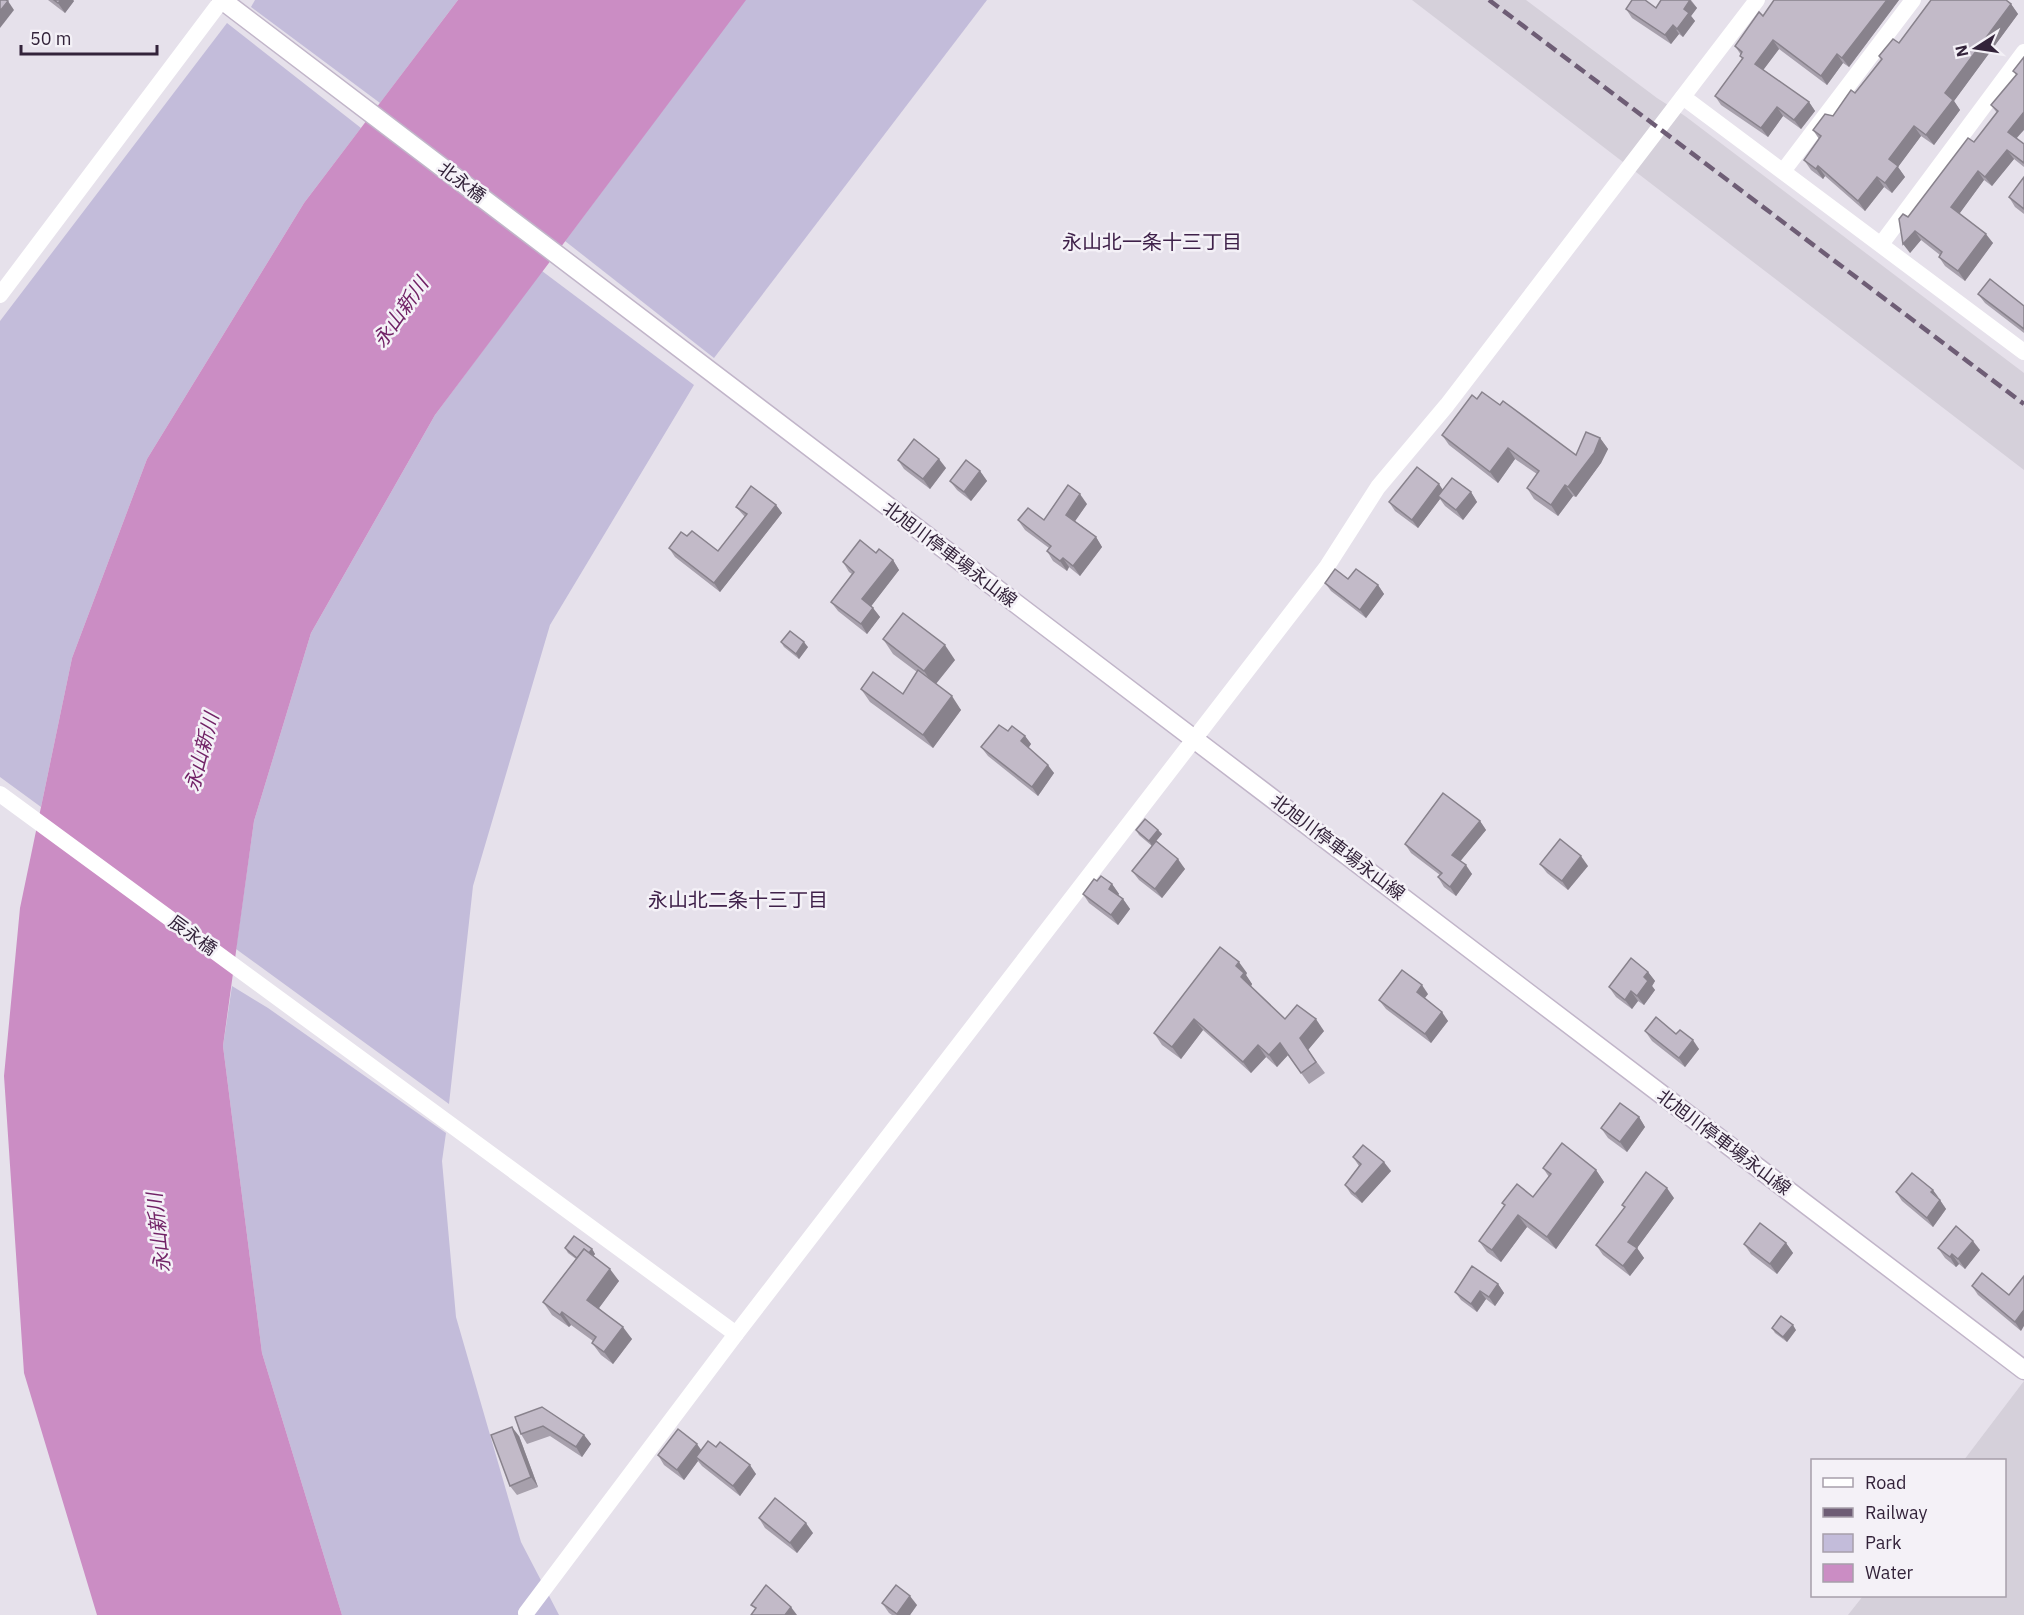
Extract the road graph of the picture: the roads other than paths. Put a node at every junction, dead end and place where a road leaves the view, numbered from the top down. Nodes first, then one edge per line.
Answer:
1 (1756, 0) edge
2 (1913, 0) edge
3 (229, 2) edge
4 (2024, 52) edge
5 (1683, 97) junction
6 (1784, 170) junction
7 (1882, 243) junction
8 (0, 295) edge
9 (650, 326) joint
10 (2024, 352) edge
11 (1195, 739) junction
12 (0, 794) edge
13 (736, 1334) junction
14 (2024, 1370) edge
15 (526, 1613) dead end

1 - 5 street
2 - 6 street
3 - 8 street
3 - 9 main road, 北永橋
4 - 7 street
5 - 6 street
5 - 11 street
6 - 7 street
7 - 10 street
9 - 11 main road, 北旭川停車場永山線
11 - 13 street
11 - 14 main road, 北旭川停車場永山線
12 - 13 street, 辰永橋
13 - 15 street

